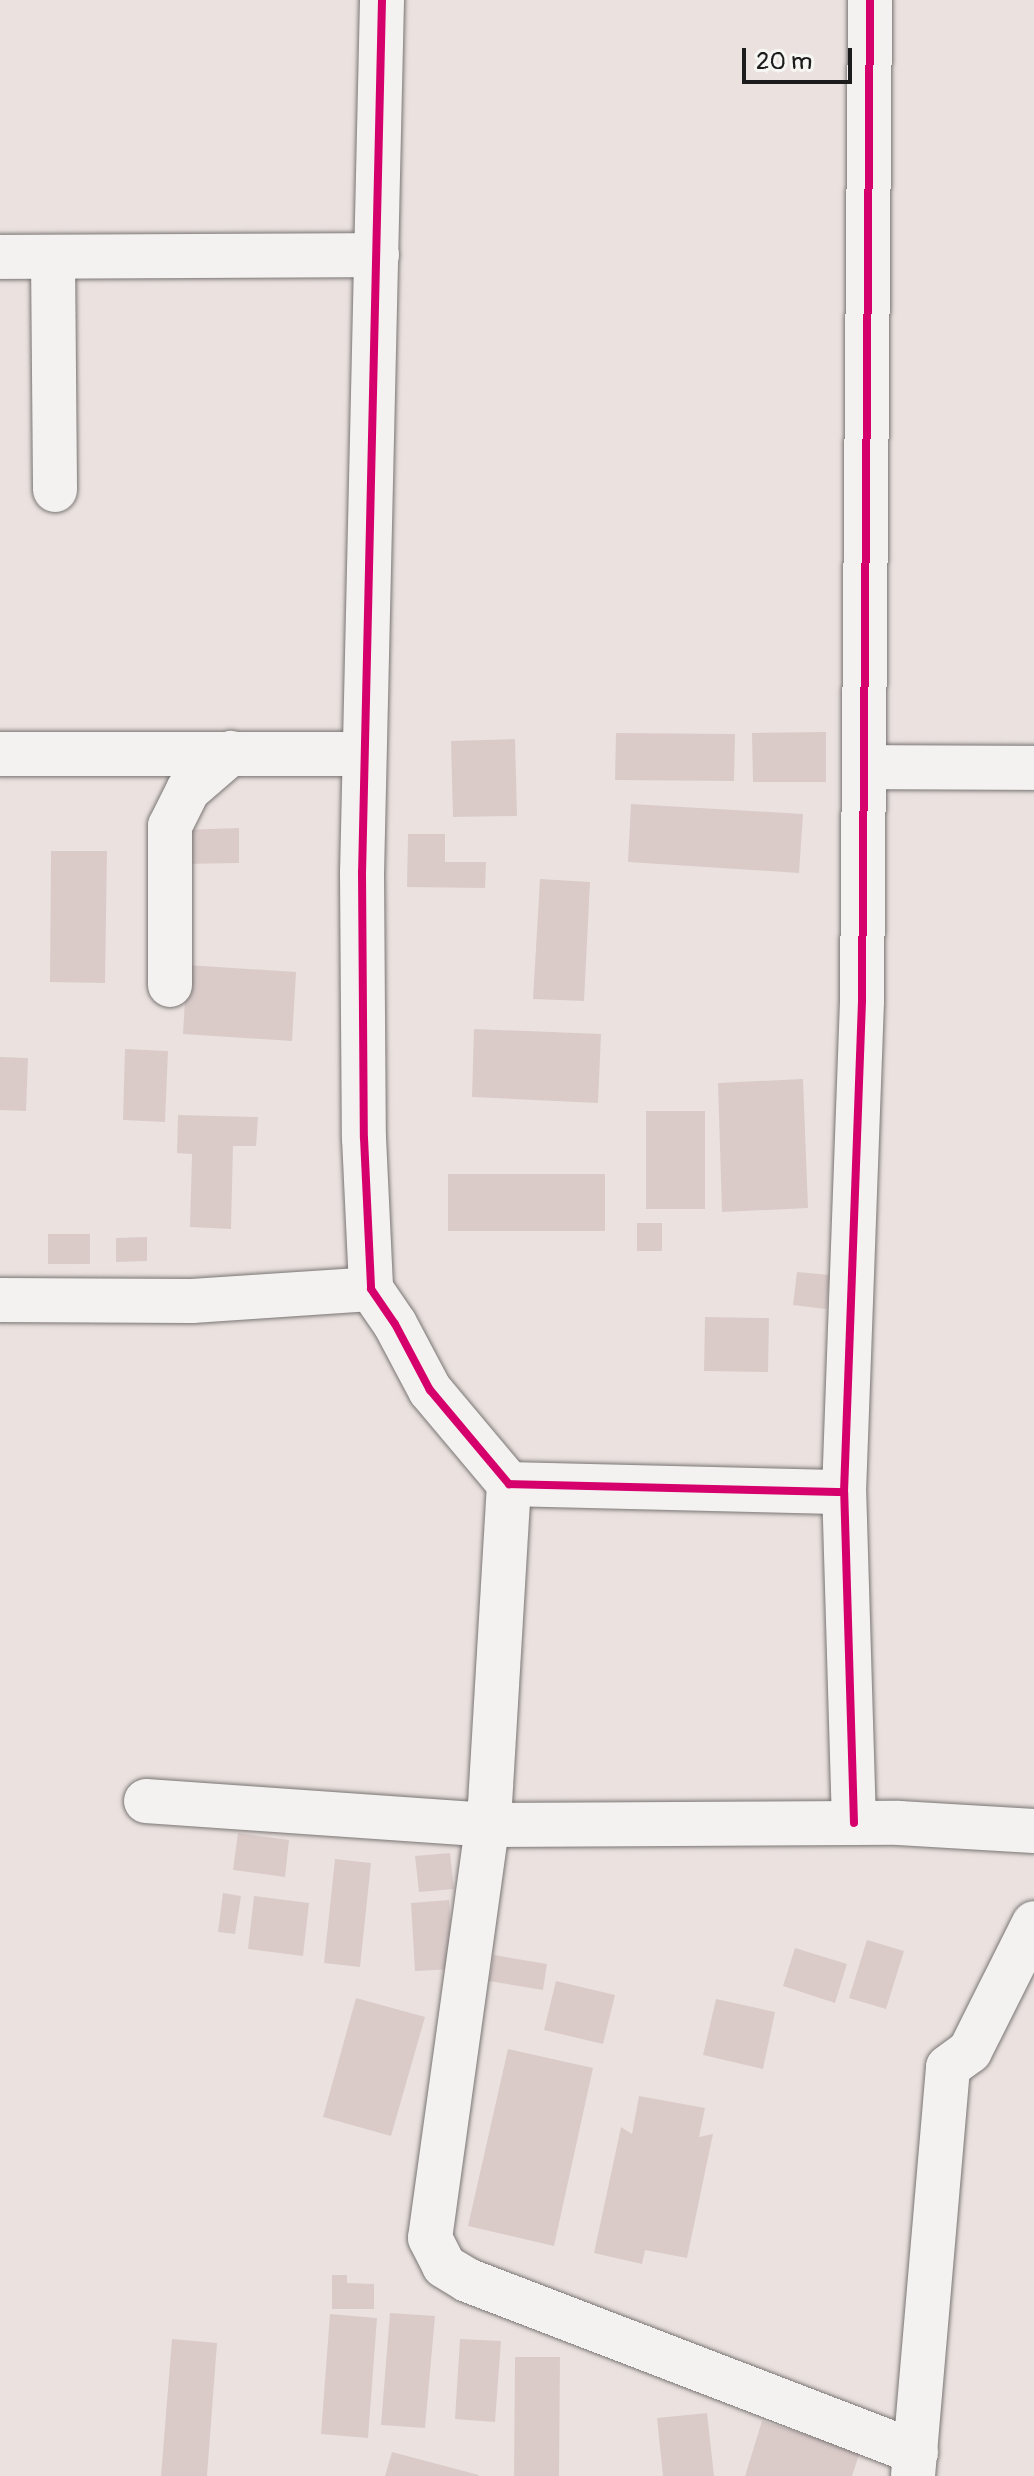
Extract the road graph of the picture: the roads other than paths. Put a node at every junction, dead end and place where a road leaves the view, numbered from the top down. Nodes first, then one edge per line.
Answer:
1 (382, 0) edge
2 (870, 0) edge
3 (377, 255) junction
4 (0, 257) edge
5 (53, 257) junction
6 (55, 490) dead end
7 (231, 753) junction
8 (0, 754) edge
9 (364, 754) junction
10 (864, 767) junction
11 (1034, 768) edge
12 (170, 985) dead end
13 (371, 1289) junction
14 (0, 1300) edge
15 (509, 1484) junction
16 (844, 1492) junction
17 (146, 1801) dead end
18 (854, 1823) junction
19 (488, 1825) junction
20 (1034, 1831) edge
21 (1034, 1923) edge
22 (914, 2464) edge

1 - 3 street
2 - 10 street
3 - 5 street
3 - 9 street
4 - 5 street
5 - 6 street
7 - 8 street
7 - 9 street
7 - 12 street
9 - 13 street
10 - 11 street
10 - 16 street
13 - 14 street
13 - 15 street
15 - 16 street
15 - 19 street
16 - 18 street
17 - 19 street
18 - 19 street
18 - 20 street
19 - 22 street
21 - 22 street

